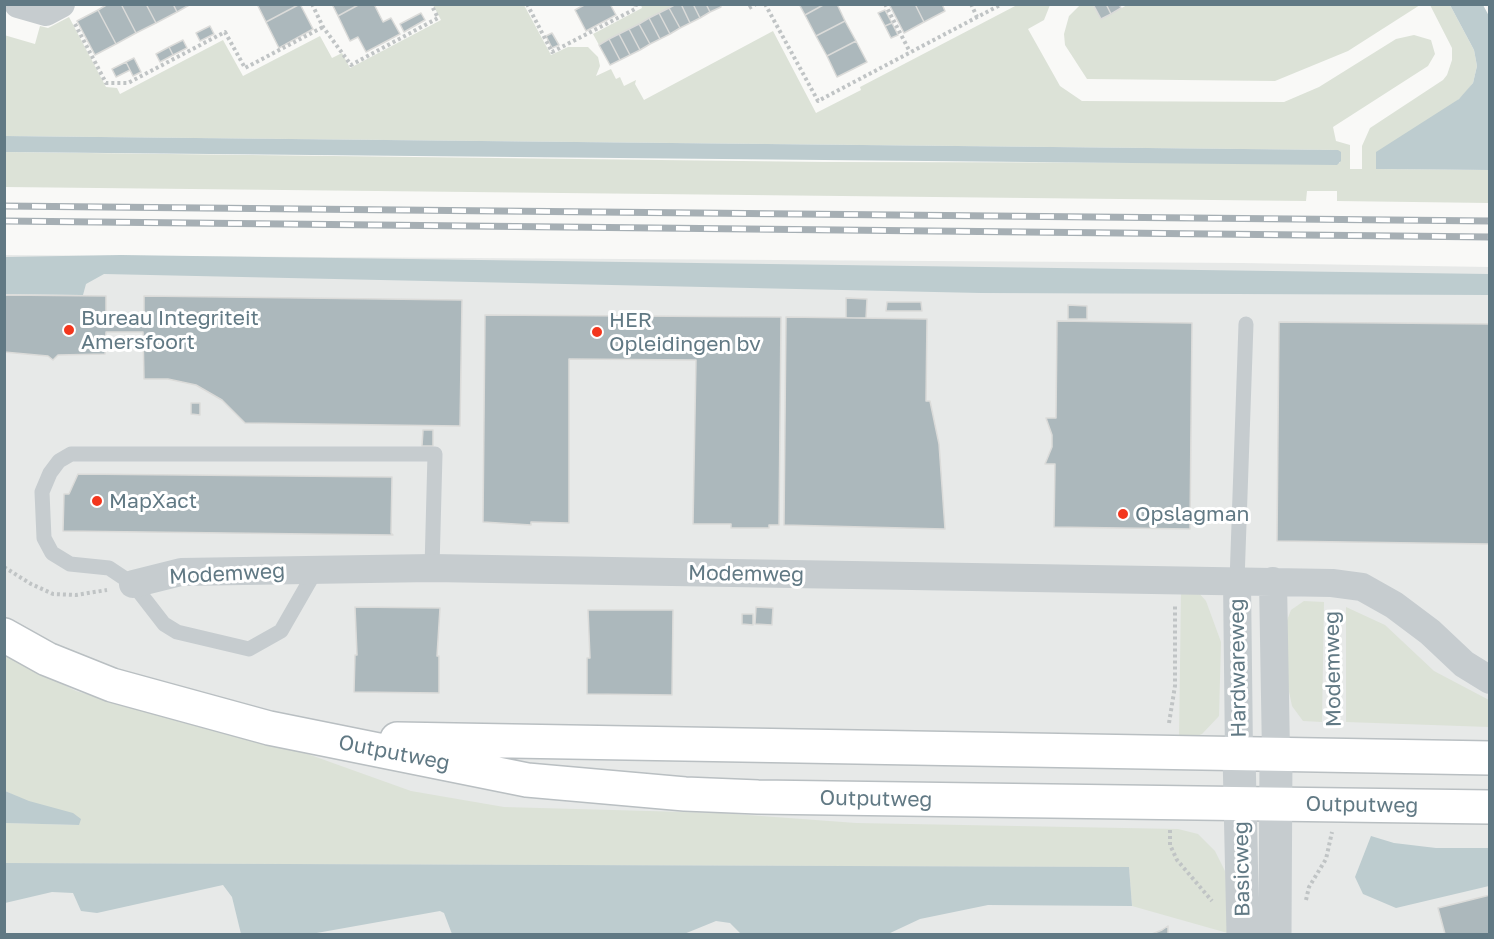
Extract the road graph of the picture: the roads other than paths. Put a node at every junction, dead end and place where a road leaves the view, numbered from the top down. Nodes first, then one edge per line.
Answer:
1 (18, 4) edge
2 (66, 9) edge
3 (1246, 324) dead end
4 (432, 568) junction
5 (316, 570) junction
6 (1237, 581) junction
7 (1273, 581) junction
8 (133, 584) junction
9 (4, 635) edge
10 (1490, 680) edge
11 (269, 728) junction
12 (1239, 754) junction
13 (1276, 754) junction
14 (1490, 758) edge
15 (1240, 804) junction
16 (1277, 804) junction
17 (1490, 807) edge
18 (1243, 934) edge
19 (1275, 934) edge

1 - 2 street
3 - 6 lane
4 - 5 street, Modemweg
4 - 6 street, Modemweg
4 - 8 lane
5 - 8 street, Modemweg
5 - 8 lane, Modemweg
6 - 7 street, Hardwareweg
6 - 12 street, Hardwareweg
7 - 10 street, Hardwareweg
7 - 13 street, Hardwareweg
9 - 11 main road, Outputweg
11 - 12 main road, Outputweg
11 - 15 main road, Outputweg
12 - 13 main road, Outputweg
12 - 15 street, Basicweg
13 - 14 main road, Outputweg
13 - 16 street, Basicweg
15 - 16 main road, Outputweg
15 - 18 street, Basicweg
16 - 17 main road, Outputweg
16 - 19 street, Basicweg

